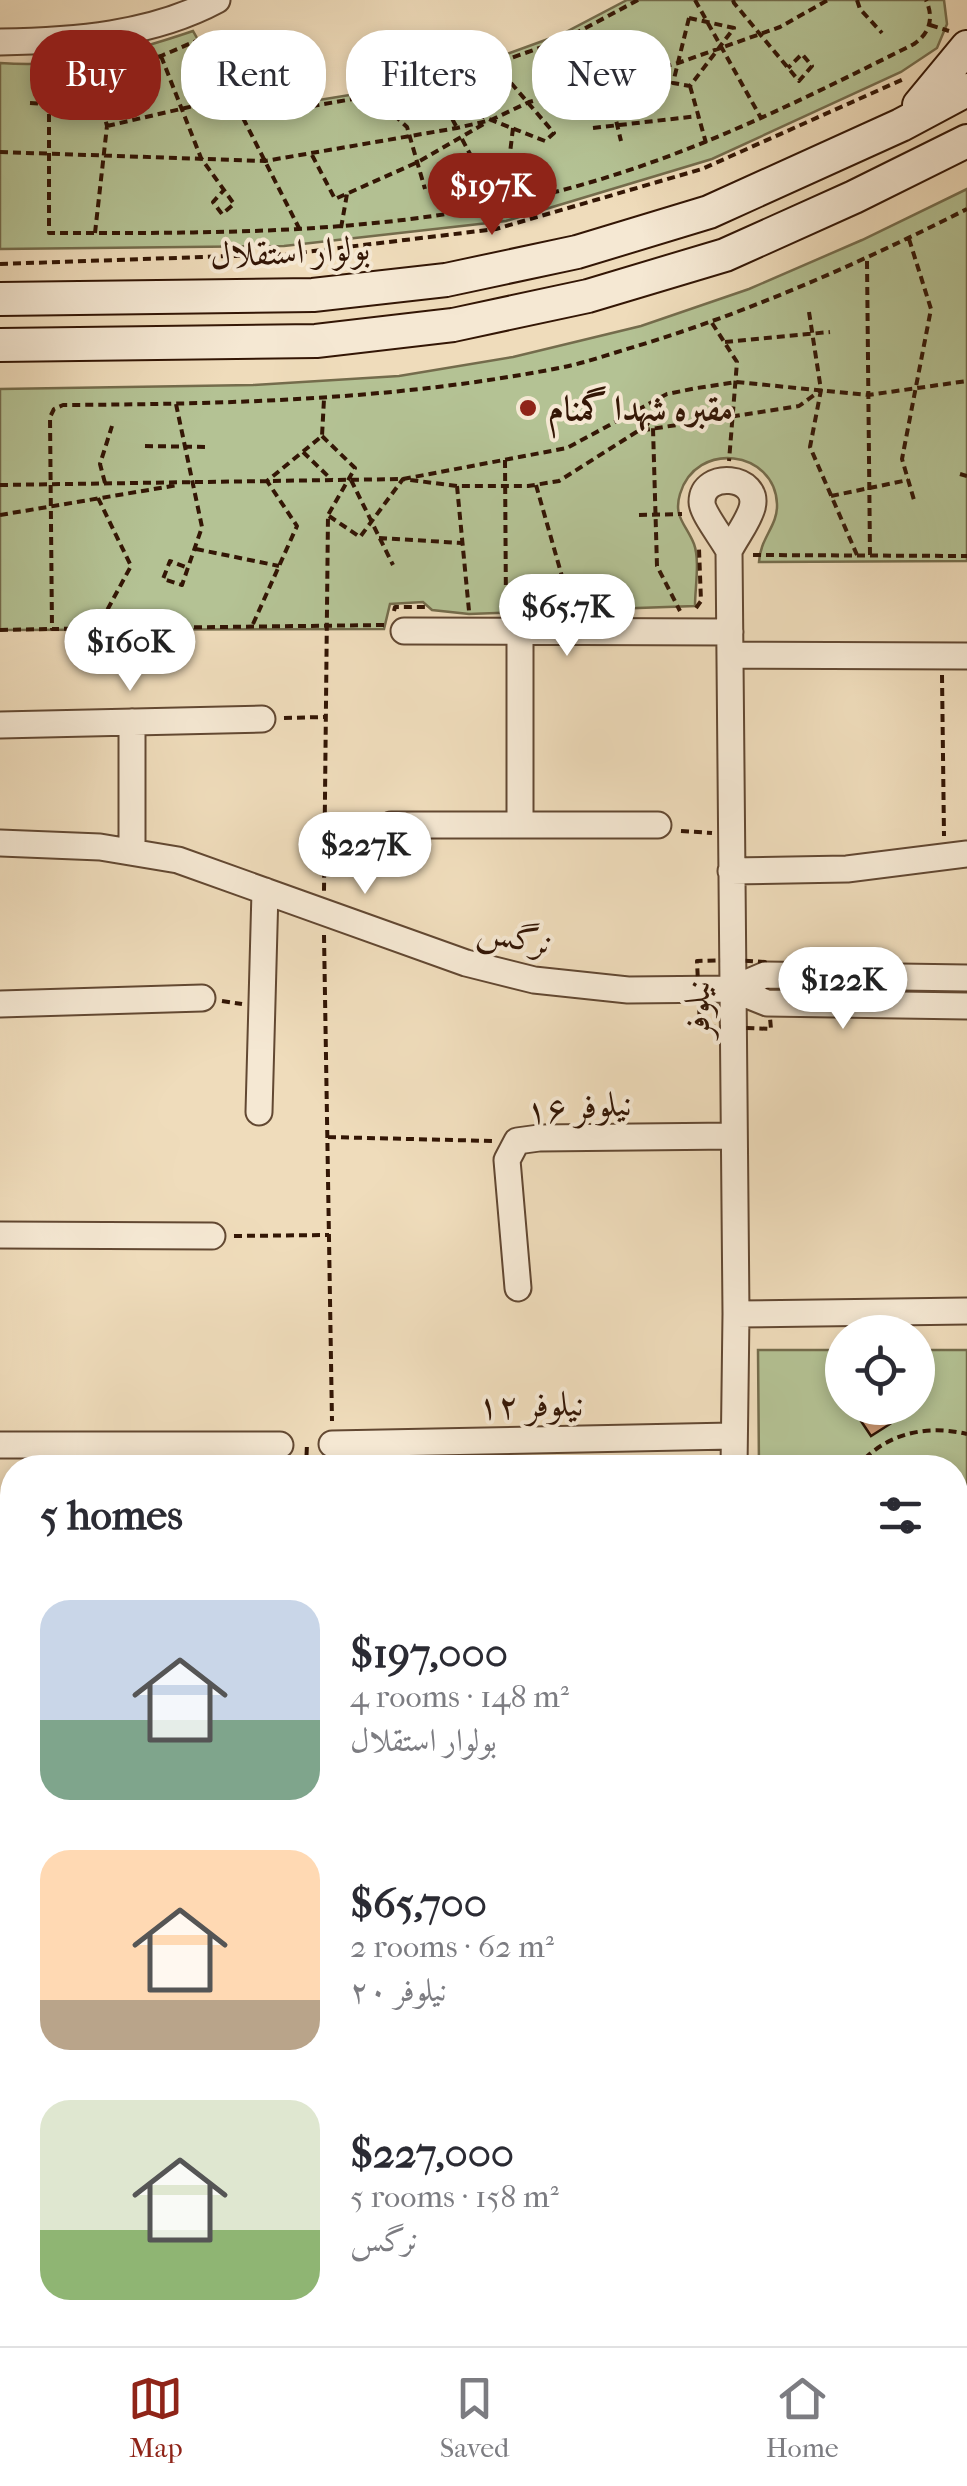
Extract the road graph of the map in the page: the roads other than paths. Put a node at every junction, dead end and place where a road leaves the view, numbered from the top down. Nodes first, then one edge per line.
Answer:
1 (217, 0) edge
2 (0, 42) edge
3 (967, 47) edge
4 (967, 90) edge
5 (901, 125) junction
6 (967, 141) edge
7 (967, 154) edge
8 (921, 166) junction
9 (0, 299) edge
10 (0, 345) edge
11 (741, 546) road end
12 (513, 622) junction
13 (404, 631) dead end
14 (730, 644) junction
15 (954, 656) edge
16 (262, 719) road end
17 (132, 722) junction
18 (0, 725) edge
19 (391, 824) road end
20 (520, 825) junction
21 (658, 825) road end
22 (0, 842) edge
23 (132, 852) junction
24 (955, 855) edge
25 (732, 871) junction
26 (265, 891) junction
27 (967, 978) edge
28 (732, 989) junction
29 (202, 998) road end
30 (0, 1004) edge
31 (967, 1006) edge
32 (259, 1112) dead end
33 (733, 1136) junction
34 (0, 1235) edge
35 (212, 1236) road end
36 (518, 1288) dead end
37 (967, 1311) edge
38 (736, 1314) junction
39 (732, 1436) junction
40 (320, 1444) road end
41 (0, 1445) edge
42 (280, 1445) road end
43 (733, 1455) edge

1 - 2 street
3 - 5 main road
4 - 5 main road, بولوار استقلال
5 - 9 main road, بولوار استقلال
6 - 8 main road
7 - 8 main road
8 - 10 main road
11 - 14 street, نیلوفر
12 - 13 street
12 - 14 street
12 - 20 street
14 - 15 street
14 - 25 street, نیلوفر
16 - 17 street
17 - 18 street
17 - 23 street
19 - 20 street
20 - 21 street
22 - 23 street, نرگس
23 - 26 street, نرگس
24 - 25 street
25 - 28 street, نیلوفر
26 - 28 street, نرگس
26 - 32 street
27 - 28 street
28 - 31 street
28 - 33 street, نیلوفر
29 - 30 street
33 - 36 street, نیلوفر ۱۶
33 - 38 street, نیلوفر
34 - 35 street
37 - 38 street
38 - 39 street, نیلوفر
39 - 40 street, نیلوفر ۱۲
39 - 43 street, نیلوفر
41 - 42 street

